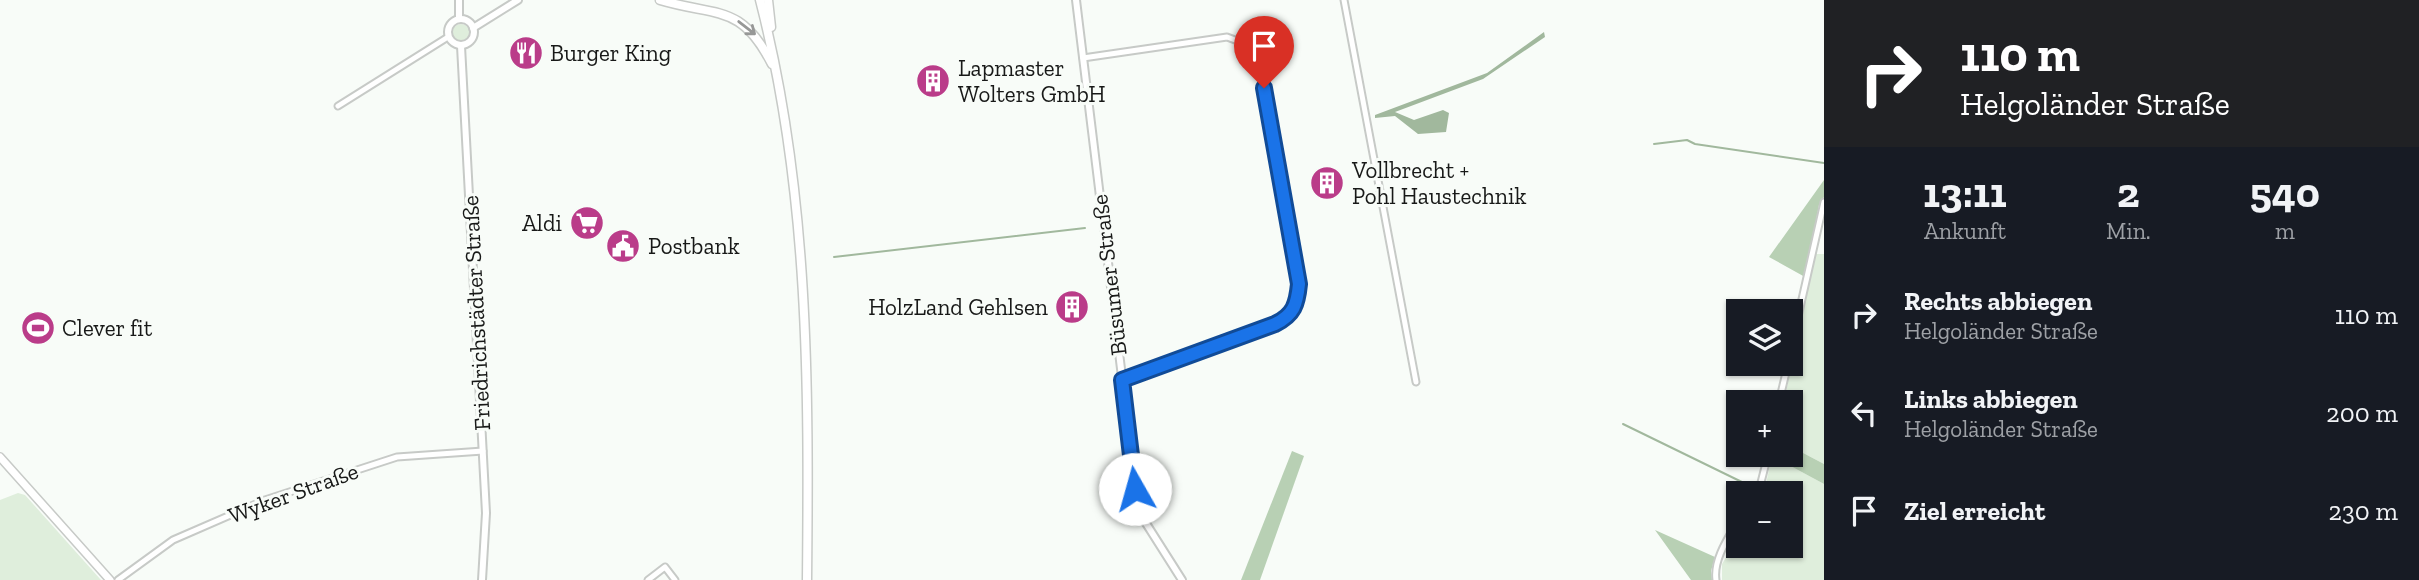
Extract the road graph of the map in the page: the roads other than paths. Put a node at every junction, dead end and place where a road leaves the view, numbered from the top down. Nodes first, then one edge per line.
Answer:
1 (458, 0) edge
2 (518, 0) edge
3 (660, 0) edge
4 (760, 0) edge
5 (768, 0) edge
6 (1076, 0) edge
7 (1344, 0) edge
8 (459, 19) junction
9 (473, 28) junction
10 (448, 37) junction
11 (461, 46) junction
12 (774, 57) junction
13 (1083, 58) junction
14 (777, 73) junction
15 (338, 106) dead end
16 (1824, 202) edge
17 (1802, 299) edge
18 (1122, 380) junction
19 (1416, 382) dead end
20 (483, 451) junction
21 (0, 457) edge
22 (1726, 544) edge
23 (110, 580) edge
24 (118, 580) edge
25 (482, 580) edge
26 (648, 580) edge
27 (674, 580) edge
28 (807, 580) edge
29 (1182, 580) edge
30 (1716, 580) edge

1 - 8 street
2 - 9 street
3 -> 14 main road
4 - 12 main road
5 - 12 main road
6 - 13 street, Büsumer Straße
7 - 19 street
8 - 9 street
8 - 10 street
9 - 11 street
10 - 11 street
10 - 15 street
11 - 20 street, Friedrichstädter Straße
12 - 14 main road
13 - 18 street, Büsumer Straße
13 - 18 street
14 - 28 main road
16 - 17 street
18 - 29 street, Büsumer Straße
20 - 24 street, Wyker Straße
20 - 25 street, Friedrichstädter Straße
21 - 23 main road
22 - 30 street
26 - 27 street

